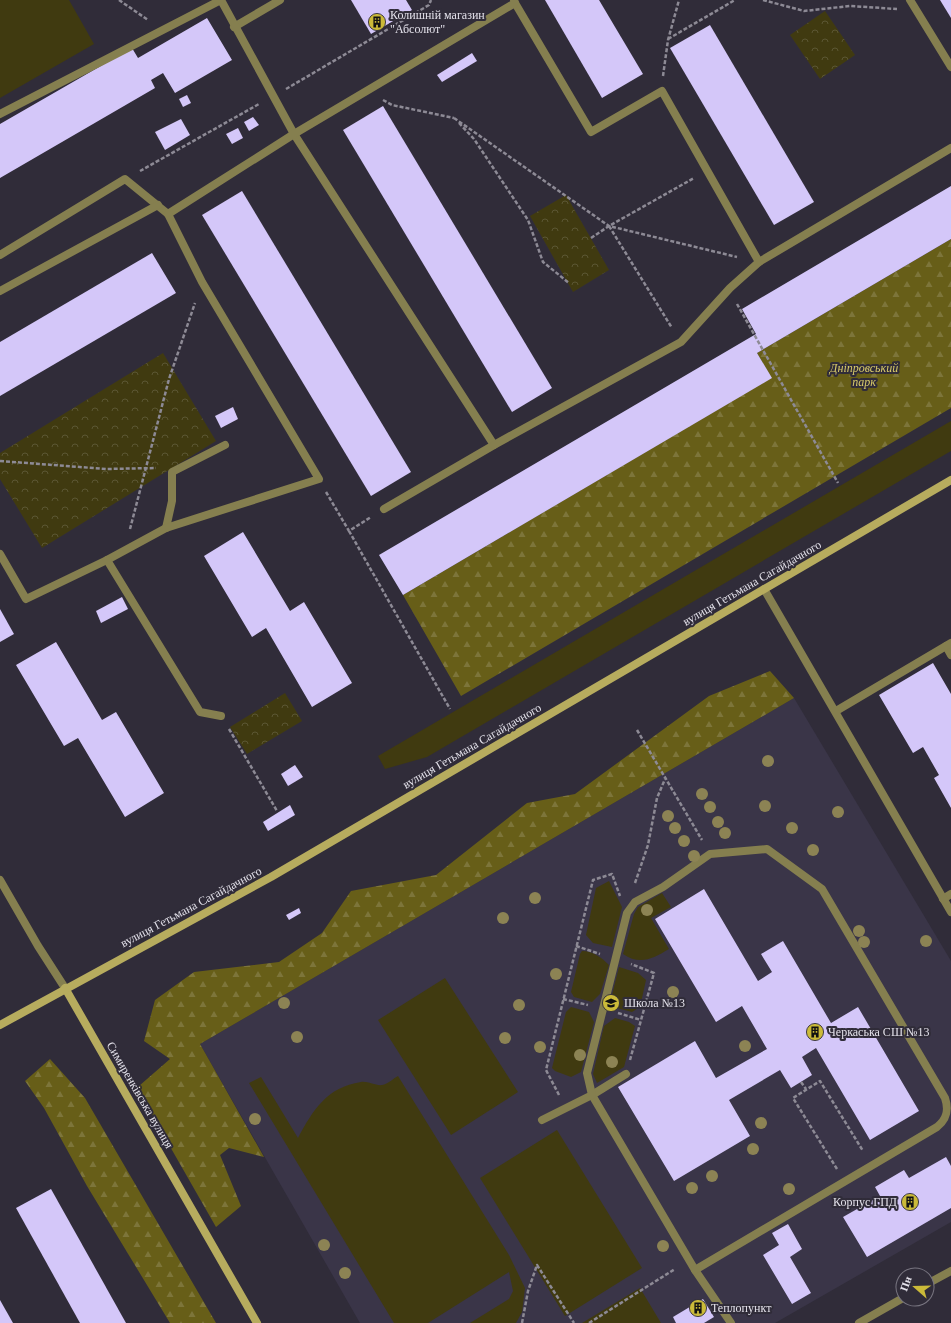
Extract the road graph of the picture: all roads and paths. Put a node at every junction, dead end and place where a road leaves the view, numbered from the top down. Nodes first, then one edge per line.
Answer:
1 (119, 0) edge
2 (220, 0) edge
3 (280, 0) edge
4 (679, 0) edge
5 (736, 0) edge
6 (763, 0) edge
7 (910, 0) edge
8 (515, 2) edge
9 (916, 10) junction
10 (234, 27) junction
11 (163, 30) junction
12 (668, 40) junction
13 (951, 67) edge
14 (662, 91) junction
15 (366, 92) junction
16 (0, 114) edge
17 (454, 118) junction
18 (294, 134) junction
19 (951, 148) edge
20 (707, 170) junction
21 (158, 205) junction
22 (168, 214) junction
23 (609, 226) junction
24 (591, 238) dead end
25 (0, 255) edge
26 (759, 262) junction
27 (202, 282) junction
28 (569, 283) dead end
29 (730, 288) junction
30 (0, 291) edge
31 (681, 342) junction
32 (225, 445) dead end
33 (494, 445) junction
34 (0, 461) edge
35 (146, 468) junction
36 (172, 472) junction
37 (319, 479) junction
38 (951, 480) edge
39 (838, 482) dead end
40 (384, 510) joint
41 (166, 528) junction
42 (349, 531) junction
43 (129, 535) dead end
44 (0, 554) edge
45 (107, 560) junction
46 (764, 589) junction
47 (948, 644) edge
48 (951, 655) edge
49 (450, 709) dead end
50 (836, 712) junction
51 (221, 716) joint
52 (637, 730) dead end
53 (665, 779) junction
54 (277, 811) dead end
55 (710, 854) junction
56 (0, 880) edge
57 (634, 886) dead end
58 (951, 894) edge
59 (943, 899) junction
60 (951, 912) edge
61 (627, 913) junction
62 (576, 946) junction
63 (615, 958) junction
64 (65, 988) junction
65 (563, 999) junction
66 (602, 1009) junction
67 (641, 1020) junction
68 (0, 1025) edge
69 (626, 1074) joint
70 (801, 1082) dead end
71 (806, 1089) junction
72 (592, 1095) junction
73 (567, 1108) junction
74 (542, 1120) dead end
75 (872, 1165) junction
76 (845, 1182) junction
77 (689, 1260) junction
78 (695, 1270) junction
79 (951, 1271) edge
80 (935, 1280) edge
81 (895, 1302) edge
82 (257, 1323) edge
83 (522, 1323) edge
84 (574, 1323) edge
85 (588, 1323) edge
86 (731, 1323) edge
87 (858, 1323) edge

1 - 11 path
2 - 10 street
2 - 11 street
3 - 10 street
4 - 12 path
5 - 12 path
6 - 9 path
7 - 9 street
8 - 14 street
8 - 15 street
9 - 13 street
10 - 18 street
11 - 16 street
12 - 14 path
14 - 20 street
15 - 17 path
15 - 18 street
17 - 23 path
17 - 28 path
18 - 22 street
18 - 33 street
19 - 26 street
20 - 23 path
20 - 26 street
21 - 22 street
21 - 25 street
21 - 30 street
22 - 27 street
23 - 24 path
23 - 26 path
23 - 31 path
26 - 29 street
27 - 35 path
27 - 37 street
29 - 31 street
29 - 39 path
31 - 33 street
32 - 36 street
33 - 40 street
34 - 35 path
35 - 36 path
35 - 43 path
36 - 41 street
37 - 41 street
37 - 42 path
38 - 46 main road, вулиця Гетьмана Сагайдачного
40 - 42 path
41 - 45 street
42 - 49 path
44 - 45 street
45 - 51 street
46 - 50 street
46 - 64 main road, вулиця Гетьмана Сагайдачного
47 - 48 street
47 - 50 street
50 - 59 street
51 - 54 path
52 - 53 path
53 - 55 path
53 - 57 path
55 - 61 street
55 - 75 street
56 - 64 street, Симиренківська вулиця
58 - 59 street
59 - 60 street
61 - 62 path
61 - 63 street
62 - 63 path
62 - 65 path
63 - 66 street
63 - 67 path
64 - 68 main road, вулиця Гетьмана Сагайдачного
64 - 82 main road, Симиренківська вулиця
65 - 66 path
65 - 73 path
66 - 67 path
66 - 72 street
67 - 69 path
69 - 72 street
70 - 71 path
71 - 75 path
71 - 76 path
72 - 73 street
72 - 77 street
73 - 74 street
75 - 76 street
76 - 78 street
77 - 78 street
77 - 85 path
78 - 86 street
79 - 80 street
81 - 87 street
83 - 84 path

